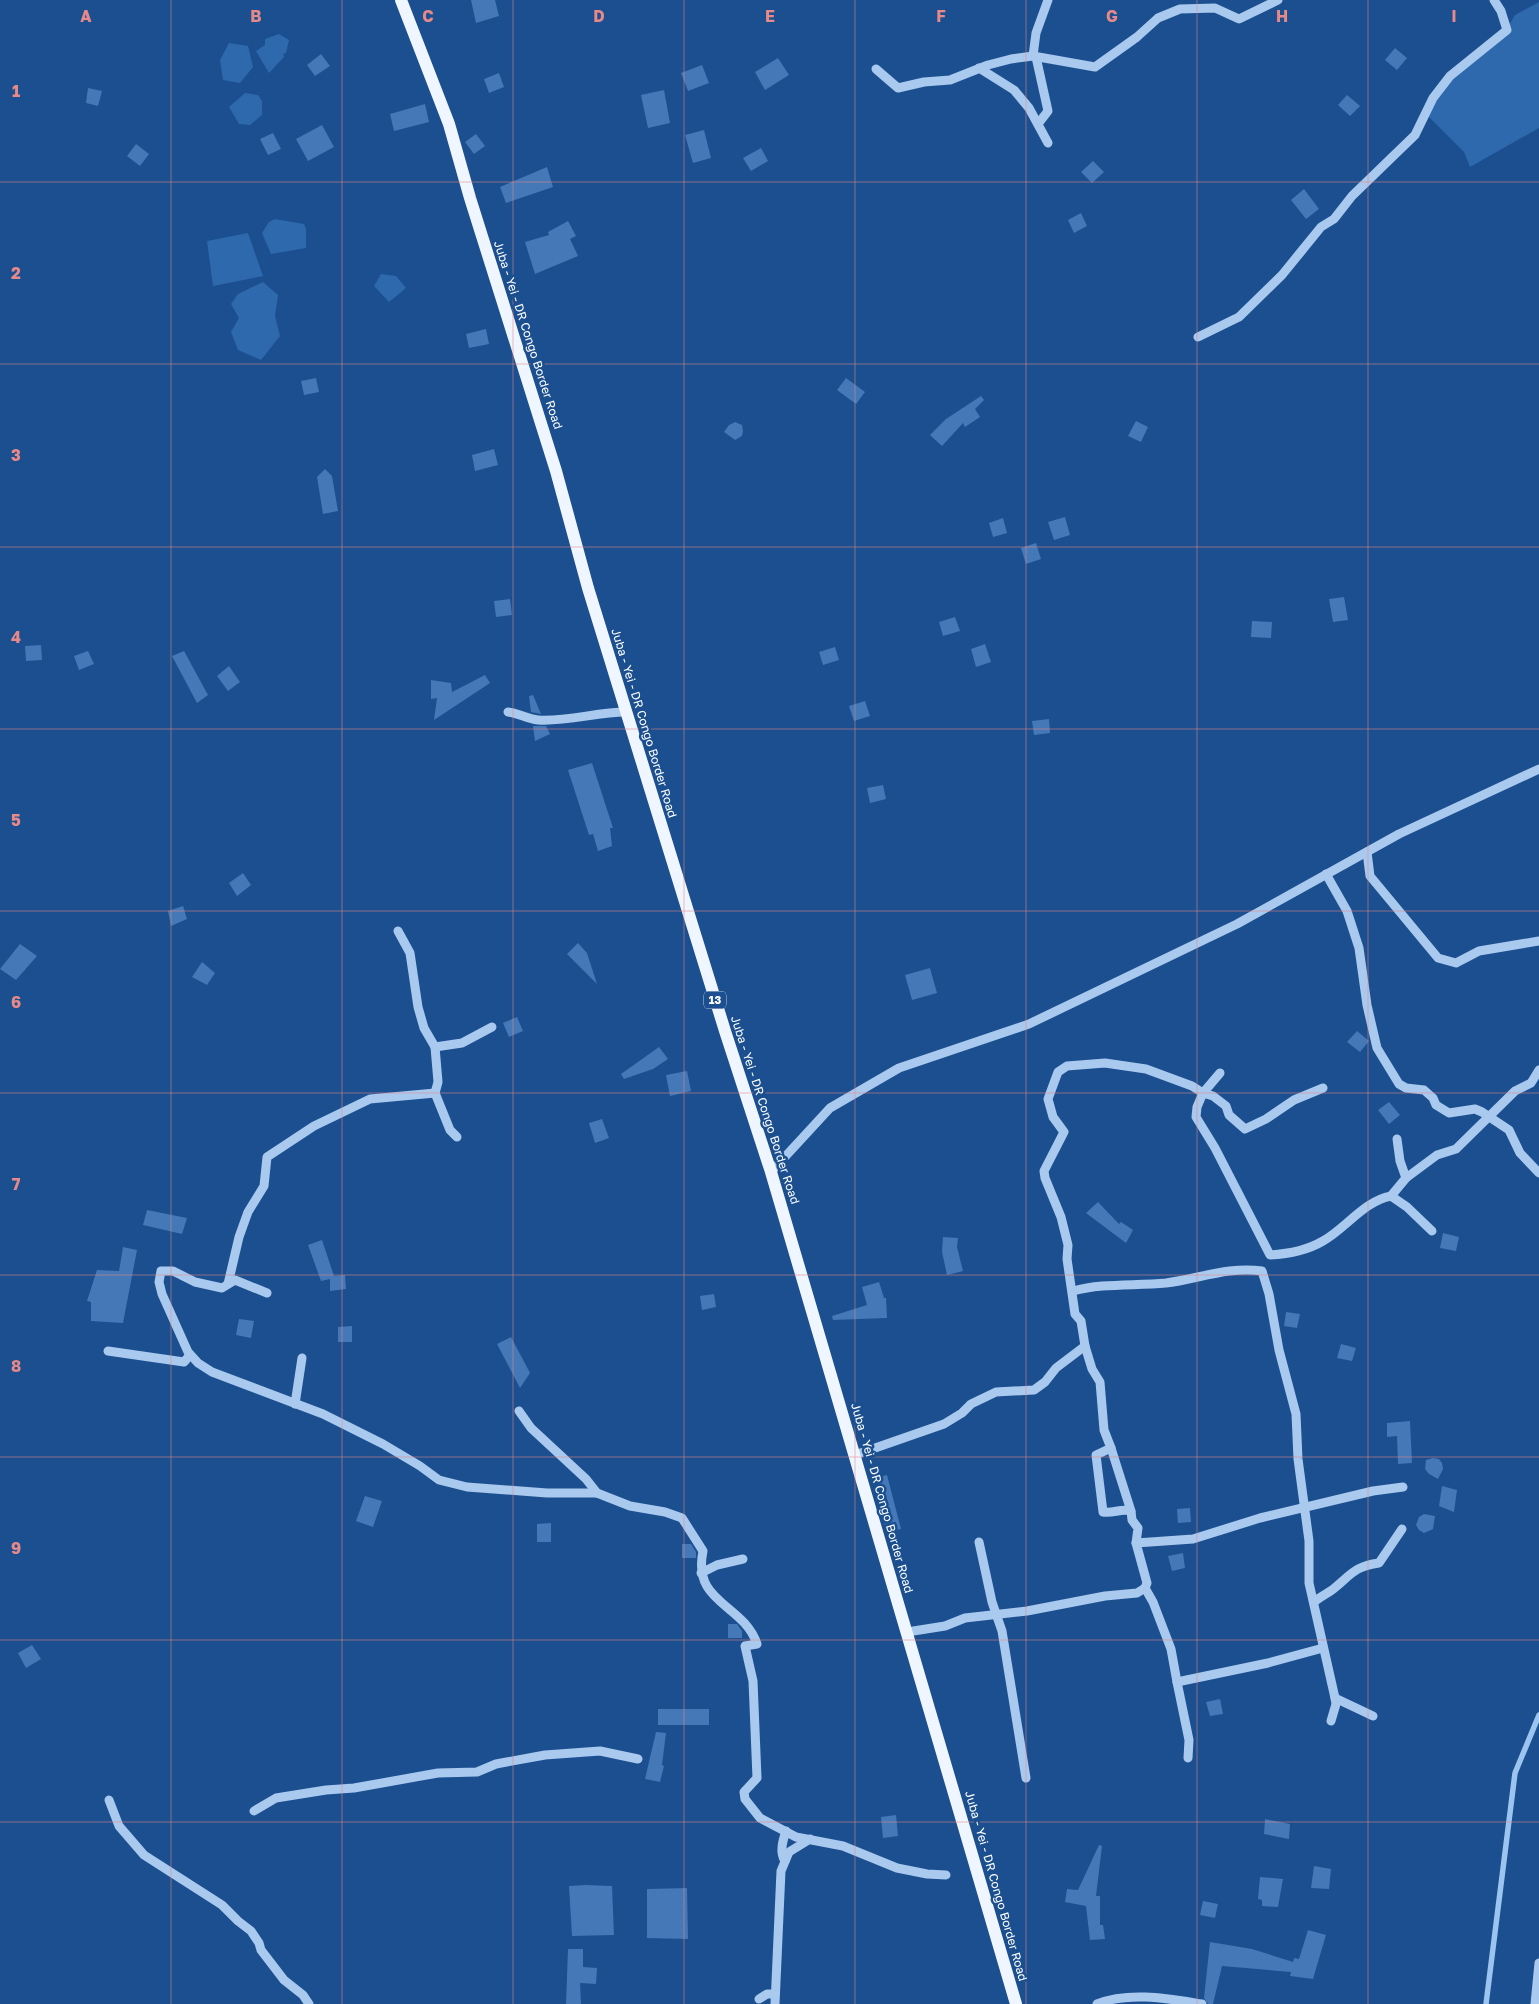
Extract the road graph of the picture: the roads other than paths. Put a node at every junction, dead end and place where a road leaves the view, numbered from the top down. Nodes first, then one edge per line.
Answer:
1 (401, 0) edge
2 (1048, 0) edge
3 (1278, 0) edge
4 (1494, 0) edge
5 (1035, 57) junction
6 (979, 68) junction
7 (876, 69) dead end
8 (1038, 124) junction
9 (1048, 143) dead end
10 (1198, 337) dead end
11 (508, 712) dead end
12 (626, 712) junction
13 (1539, 769) edge
14 (1367, 852) junction
15 (1326, 874) junction
16 (398, 931) dead end
17 (1539, 942) edge
18 (492, 1027) dead end
19 (435, 1047) junction
20 (1539, 1070) edge
21 (1220, 1073) dead end
22 (1323, 1088) dead end
23 (435, 1093) junction
24 (1203, 1093) junction
25 (1489, 1117) junction
26 (457, 1137) dead end
27 (1397, 1139) dead end
28 (771, 1172) junction
29 (1539, 1173) edge
30 (1406, 1178) junction
31 (1391, 1196) junction
32 (1432, 1231) dead end
33 (228, 1284) junction
34 (1073, 1291) junction
35 (267, 1293) dead end
36 (1085, 1346) junction
37 (108, 1351) dead end
38 (190, 1354) junction
39 (302, 1358) dead end
40 (295, 1404) junction
41 (519, 1411) dead end
42 (1111, 1448) junction
43 (855, 1455) junction
44 (1403, 1487) dead end
45 (597, 1493) junction
46 (1304, 1508) junction
47 (1131, 1511) junction
48 (1402, 1529) dead end
49 (979, 1542) dead end
50 (1136, 1543) junction
51 (744, 1560) dead end
52 (701, 1573) junction
53 (1145, 1588) junction
54 (1315, 1601) junction
55 (998, 1614) junction
56 (907, 1632) junction
57 (1323, 1648) junction
58 (1177, 1682) junction
59 (1335, 1698) junction
60 (1373, 1716) dead end
61 (1330, 1721) dead end
62 (1188, 1758) dead end
63 (638, 1759) dead end
64 (1026, 1778) dead end
65 (109, 1800) dead end
66 (254, 1811) dead end
67 (786, 1831) junction
68 (810, 1838) junction
69 (785, 1861) junction
70 (946, 1875) dead end
71 (1539, 1963) edge
72 (775, 1994) junction
73 (759, 1998) dead end
74 (1168, 2002) edge
75 (310, 2004) edge
76 (775, 2004) edge
77 (1016, 2004) edge
78 (1097, 2004) edge
79 (1202, 2004) edge
80 (1535, 2004) edge

1 - 12 main road, Juba - Yei - DR Congo Border Road / 13
2 - 5 street
3 - 5 street
4 - 10 street
5 - 6 street
5 - 8 street
6 - 7 street
6 - 8 street
8 - 9 street
11 - 12 street
12 - 28 main road, Juba - Yei - DR Congo Border Road / 13
13 - 14 street
14 - 15 street
14 - 17 street
15 - 25 street
15 - 28 street
16 - 19 street
18 - 19 street
19 - 23 street
20 - 25 street
21 - 24 street
22 - 24 street
23 - 26 street
23 - 33 street
24 - 31 street
24 - 34 street
25 - 29 street
25 - 30 street
27 - 30 street
28 - 43 main road, Juba - Yei - DR Congo Border Road / 13
30 - 31 street
31 - 32 street
33 - 35 street
33 - 38 street
34 - 36 street
34 - 46 street
36 - 42 street
36 - 43 street
37 - 38 street
38 - 40 street
39 - 40 street
40 - 45 street
41 - 45 street
42 - 47 street
42 - 47 street
43 - 56 main road, Juba - Yei - DR Congo Border Road / 13
44 - 46 street
45 - 52 street
46 - 50 street
46 - 54 street
47 - 50 street
48 - 54 street
49 - 55 street
50 - 53 street
51 - 52 street
52 - 67 street
53 - 55 street
53 - 58 street
54 - 57 street
55 - 56 street
55 - 64 street
56 - 77 main road, Juba - Yei - DR Congo Border Road / 13
57 - 58 street
57 - 59 street
58 - 62 street
59 - 60 street
59 - 61 street
63 - 66 street
65 - 75 street
67 - 68 street
67 - 69 street
68 - 69 street
68 - 70 street
69 - 72 street
71 - 80 street
72 - 73 street
72 - 76 street
74 - 78 street
74 - 79 street

